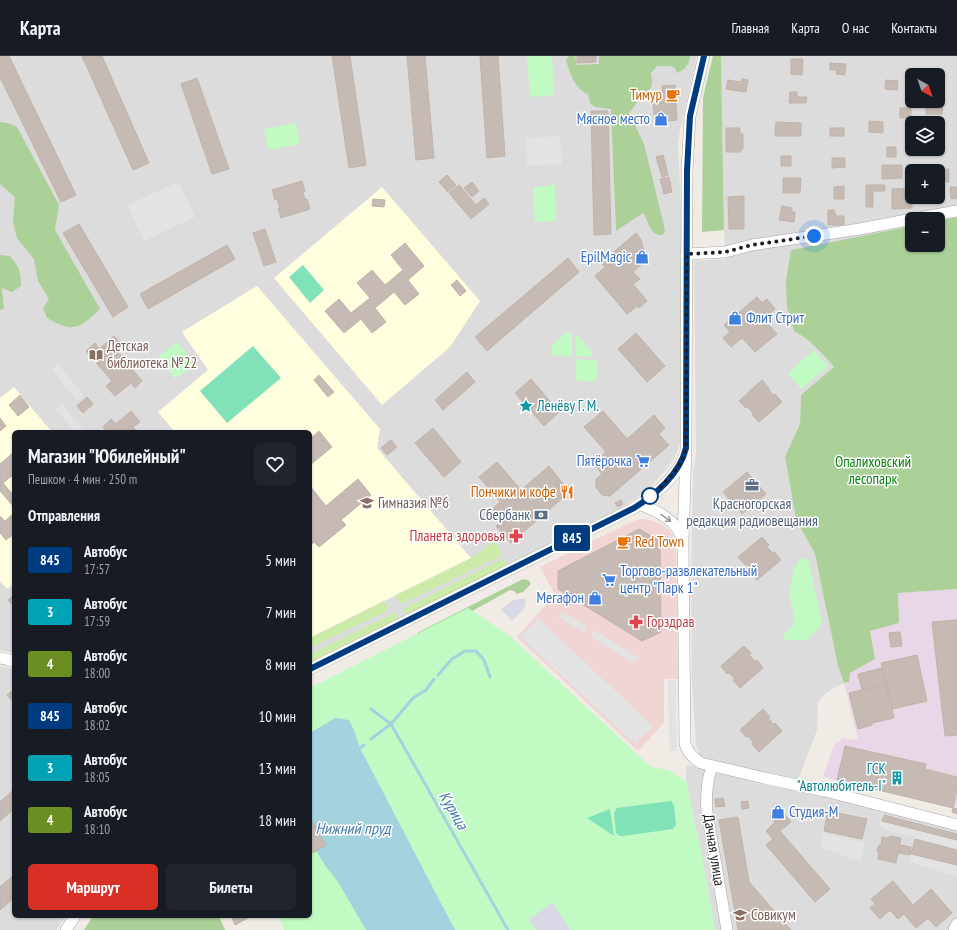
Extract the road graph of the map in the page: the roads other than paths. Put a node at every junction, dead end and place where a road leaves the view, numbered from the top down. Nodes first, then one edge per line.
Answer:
1 (704, 56) edge
2 (957, 211) edge
3 (945, 213) edge
4 (905, 220) edge
5 (687, 254) junction
6 (686, 448) junction
7 (639, 504) junction
8 (682, 542) junction
9 (0, 658) edge
10 (12, 661) edge
11 (312, 668) edge
12 (711, 770) dead end
13 (957, 825) edge
14 (74, 918) edge
15 (957, 924) edge
16 (66, 930) edge
17 (727, 930) edge
18 (954, 930) edge

1 - 5 street
2 - 3 street
4 - 5 street
5 - 6 street
6 - 7 street
6 - 8 street
7 -> 8 street
7 - 11 street
8 - 13 street
9 - 10 street
12 - 17 street, Дачная улица
14 - 16 street
15 - 18 street

